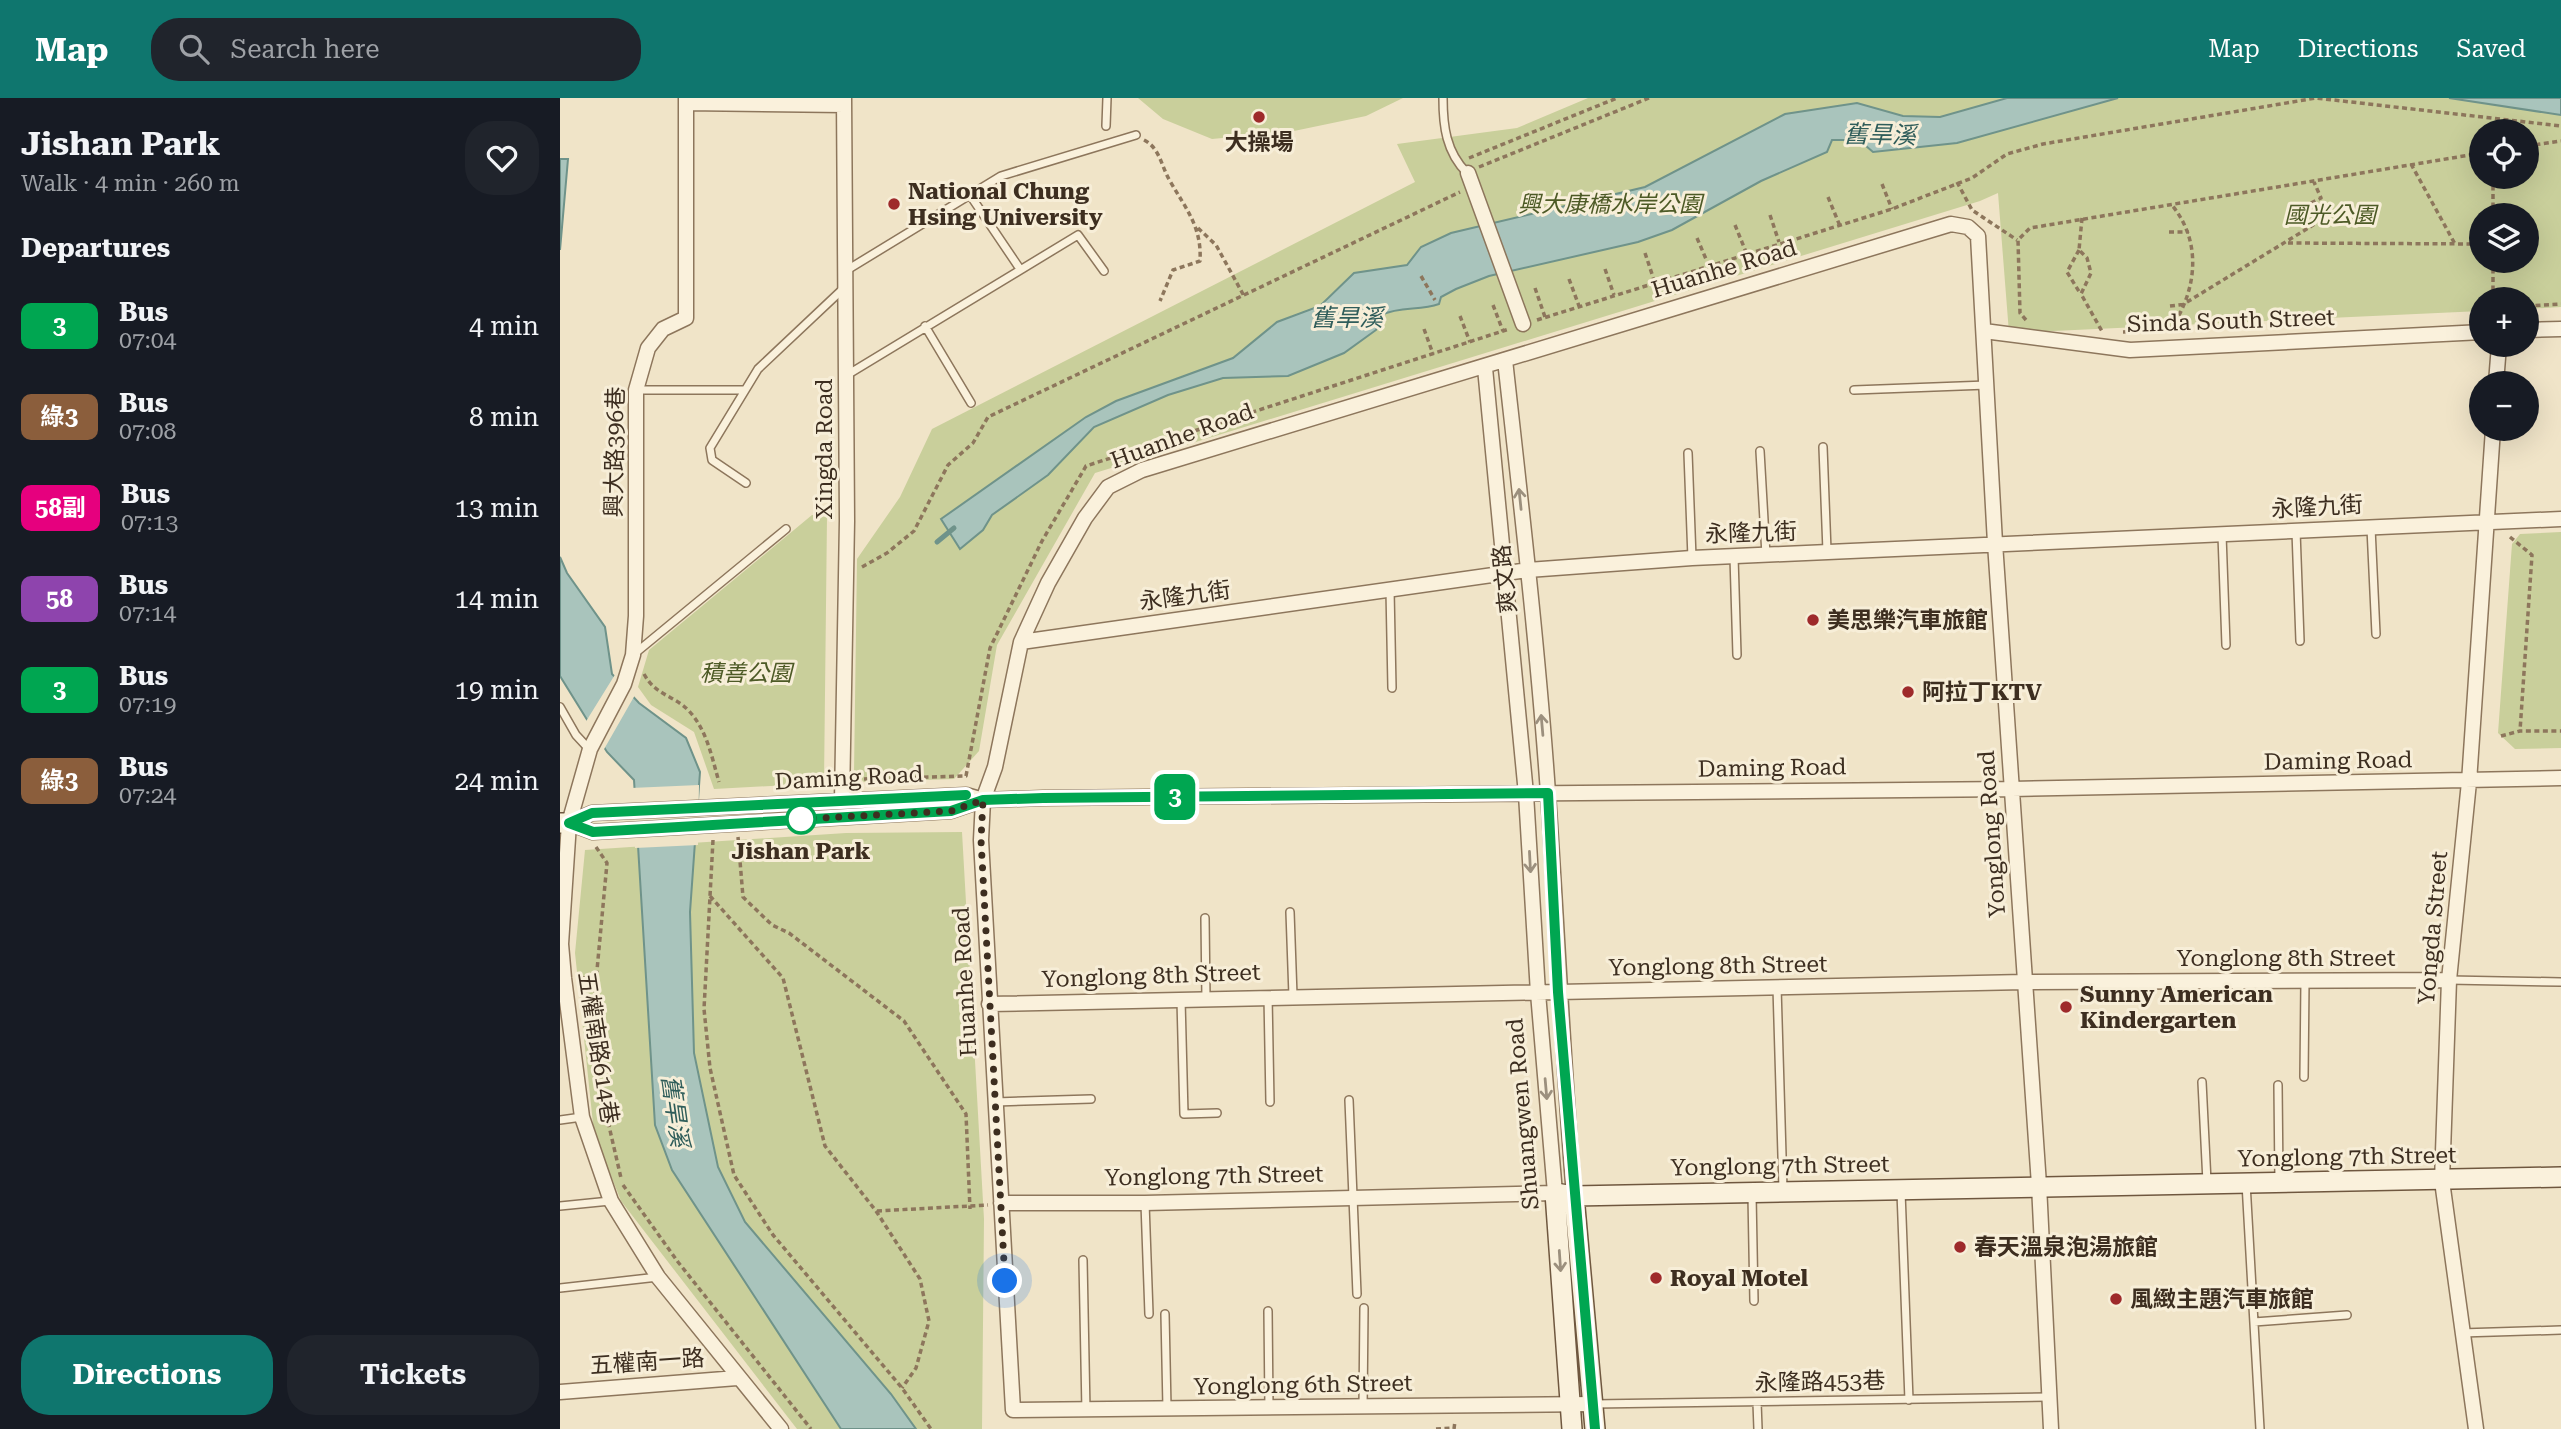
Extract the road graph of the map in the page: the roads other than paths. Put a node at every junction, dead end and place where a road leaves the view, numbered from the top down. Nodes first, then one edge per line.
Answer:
1 (1107, 98) edge
2 (1443, 98) edge
3 (686, 100) edge
4 (844, 101) edge
5 (1106, 126) dead end
6 (1136, 135) road end
7 (1467, 173) joint
8 (970, 195) junction
9 (1979, 236) joint
10 (1020, 269) junction
11 (846, 270) junction
12 (1104, 271) dead end
13 (846, 287) junction
14 (1524, 324) road end
15 (925, 326) junction
16 (2561, 329) edge
17 (2539, 330) edge
18 (1984, 331) junction
19 (2469, 333) edge
20 (1505, 360) junction
21 (1485, 368) junction
22 (846, 375) junction
23 (1988, 385) junction
24 (636, 390) junction
25 (744, 390) junction
26 (1853, 390) dead end
27 (971, 403) dead end
28 (2492, 441) edge
29 (1823, 447) dead end
30 (1760, 451) dead end
31 (1688, 453) dead end
32 (746, 483) dead end
33 (2561, 519) edge
34 (2487, 521) junction
35 (2371, 527) junction
36 (786, 529) dead end
37 (2295, 531) junction
38 (2222, 535) junction
39 (1995, 543) junction
40 (1827, 551) junction
41 (1734, 556) junction
42 (1766, 556) junction
43 (1692, 558) junction
44 (1528, 570) junction
45 (1507, 573) junction
46 (1390, 589) junction
47 (2376, 634) dead end
48 (2300, 641) dead end
49 (1021, 642) junction
50 (2226, 645) dead end
51 (633, 655) junction
52 (1737, 655) dead end
53 (1392, 688) dead end
54 (560, 706) edge
55 (590, 750) junction
56 (2561, 778) edge
57 (2469, 782) junction
58 (2012, 789) junction
59 (1548, 793) junction
60 (1526, 794) junction
61 (842, 800) junction
62 (983, 800) junction
63 (564, 823) edge
64 (1290, 912) dead end
65 (1205, 918) dead end
66 (2449, 980) junction
67 (2305, 981) junction
68 (2024, 982) junction
69 (2561, 982) edge
70 (1777, 987) junction
71 (1558, 992) junction
72 (1538, 993) junction
73 (1268, 996) junction
74 (1293, 996) junction
75 (1206, 999) junction
76 (1181, 1000) junction
77 (989, 1004) junction
78 (565, 1038) edge
79 (2304, 1077) dead end
80 (2202, 1082) dead end
81 (2278, 1085) dead end
82 (1091, 1099) dead end
83 (1349, 1100) dead end
84 (995, 1102) junction
85 (1270, 1102) dead end
86 (1217, 1113) dead end
87 (582, 1117) junction
88 (560, 1120) edge
89 (2561, 1177) edge
90 (2442, 1181) junction
91 (2246, 1182) junction
92 (2279, 1182) junction
93 (2039, 1185) junction
94 (2207, 1185) junction
95 (1901, 1188) junction
96 (1752, 1191) junction
97 (1783, 1191) junction
98 (1565, 1194) junction
99 (1354, 1198) junction
100 (611, 1201) junction
101 (1001, 1203) junction
102 (1145, 1203) junction
103 (560, 1206) edge
104 (1083, 1260) dead end
105 (658, 1278) junction
106 (560, 1288) edge
107 (1357, 1294) dead end
108 (1754, 1301) dead end
109 (1364, 1308) dead end
110 (1268, 1311) dead end
111 (1149, 1314) dead end
112 (1166, 1314) dead end
113 (2347, 1315) dead end
114 (2254, 1322) junction
115 (2561, 1330) edge
116 (2461, 1333) junction
117 (737, 1378) junction
118 (560, 1392) edge
119 (2048, 1397) junction
120 (1909, 1400) junction
121 (1757, 1402) junction
122 (1593, 1404) junction
123 (1570, 1405) junction
124 (1269, 1408) junction
125 (1363, 1408) junction
126 (1167, 1409) junction
127 (1013, 1410) joint
128 (1086, 1412) junction
129 (781, 1429) edge
130 (1572, 1429) edge
131 (1595, 1429) edge
132 (1758, 1429) edge
133 (2051, 1429) edge
134 (2260, 1429) edge
135 (2476, 1429) edge

1 - 5 lane
2 - 7 lane
3 - 4 street, 興大路396巷
3 - 24 street, 興大路396巷
4 - 11 street, Xingda Road
6 - 8 lane
7 - 14 street
8 - 10 lane
8 - 11 lane
9 - 18 street, Yonglong Road
9 - 20 street, Huanhe Road
10 - 12 lane
10 - 15 lane
11 - 13 street, Xingda Road
13 - 22 street, Xingda Road
13 - 25 lane
15 - 22 lane
15 - 27 lane
16 - 17 street
18 - 19 street, Sinda South Street
18 - 23 street, Yonglong Road
20 - 21 street, Huanhe Road
44 -> 20 street, 爽文路
21 - 45 street, 爽文路
21 - 49 street, Huanhe Road
22 - 61 street, Xingda Road
23 - 26 lane
23 - 39 street, Yonglong Road
24 - 25 lane
24 - 51 street, 興大路396巷
25 - 32 lane
28 - 34 street, Yongda Street
29 - 40 lane
30 - 42 lane
31 - 43 lane
33 - 34 street, 永隆九街
34 - 35 street, 永隆九街
34 - 57 street, Yongda Street
35 - 37 street, 永隆九街
35 - 47 lane
36 - 51 lane
37 - 38 street, 永隆九街
37 - 48 lane
38 - 39 street, 永隆九街
38 - 50 lane
39 - 40 street, 永隆九街
39 - 58 street, Yonglong Road
40 - 42 street, 永隆九街
41 - 42 street, 永隆九街
41 - 43 street, 永隆九街
41 - 52 lane
43 - 44 street, 永隆九街
44 - 45 street, 永隆九街
59 -> 44 street, 爽文路
45 - 46 street, 永隆九街
45 - 60 street, 爽文路
46 - 49 street, 永隆九街
46 - 53 lane
49 - 62 street, Huanhe Road
51 - 55 street, 興大路396巷
54 - 55 lane
55 - 63 street, 五權南路614巷
56 - 57 street, Daming Road
57 - 58 street, Daming Road
57 - 66 street, Yongda Street
58 - 59 street, Daming Road
58 - 68 street, Yonglong Road
59 - 60 street, Daming Road
59 - 71 street, Shuangwen Road
60 - 62 street, Daming Road
60 -> 72 street, Shuangwen Road
61 - 62 street, Daming Road
61 - 63 street, Daming Road
62 - 63 street, Daming Road
62 - 77 street, Huanhe Road
63 - 78 street, 五權南路614巷
64 - 74 lane
65 - 75 lane
66 - 67 street, Yonglong 8th Street
66 - 69 lane
66 - 90 street, Yongda Street
67 - 68 street, Yonglong 8th Street
67 - 79 lane
68 - 70 street, Yonglong 8th Street
68 - 93 street, Yonglong Road
70 - 71 street, Yonglong 8th Street
70 - 97 lane
71 - 72 street, Yonglong 8th Street
71 - 98 street, Shuangwen Road
72 - 74 street, Yonglong 8th Street
72 -> 98 street, Shuangwen Road
73 - 74 street, Yonglong 8th Street
73 - 75 street, Yonglong 8th Street
73 - 85 lane
75 - 76 street, Yonglong 8th Street
76 - 77 street, Yonglong 8th Street
76 - 86 lane
77 - 84 street, Huanhe Road
78 - 87 street, 五權南路614巷
80 - 94 lane
81 - 92 lane
82 - 84 lane
83 - 99 lane
84 - 101 street, Huanhe Road
87 - 88 lane
87 - 100 street, 五權南路614巷
89 - 90 street, Yonglong 7th Street
90 - 92 street, Yonglong 7th Street
90 - 116 street, Yongda Street
91 - 92 street, Yonglong 7th Street
91 - 94 street, Yonglong 7th Street
91 - 114 lane
93 - 94 street, Yonglong 7th Street
93 - 95 street, Yonglong 7th Street
93 - 119 street, Yonglong Road
95 - 97 street, Yonglong 7th Street
95 - 120 lane
96 - 97 street, Yonglong 7th Street
96 - 98 street, Yonglong 7th Street
96 - 108 lane
98 - 99 street, Yonglong 7th Street
98 - 122 street
98 -> 123 street, Shuangwen Road
99 - 102 street, Yonglong 7th Street
99 - 107 lane
100 - 103 lane
100 - 105 street, 五權南路614巷
101 - 102 street, Yonglong 7th Street
101 - 127 street, Huanhe Road
102 - 111 lane
104 - 128 lane
105 - 106 lane
105 - 117 street, 五權南路614巷
109 - 125 lane
110 - 124 lane
112 - 126 lane
113 - 114 lane
114 - 134 lane
115 - 116 lane
116 - 135 street, Yongda Street
117 - 118 street, 五權南一路
117 - 129 street, 五權南路614巷
119 - 120 lane, 永隆路453巷
119 - 133 street, Yonglong Road
120 - 121 lane, 永隆路453巷
121 - 122 lane, 永隆路453巷
121 - 132 lane
122 - 123 street, Yonglong 6th Street
122 - 131 street
123 - 125 street, Yonglong 6th Street
123 - 130 street, Shuangwen Road
124 - 125 street, Yonglong 6th Street
124 - 126 street, Yonglong 6th Street
126 - 128 street, Yonglong 6th Street
127 - 128 street, Yonglong 6th Street

